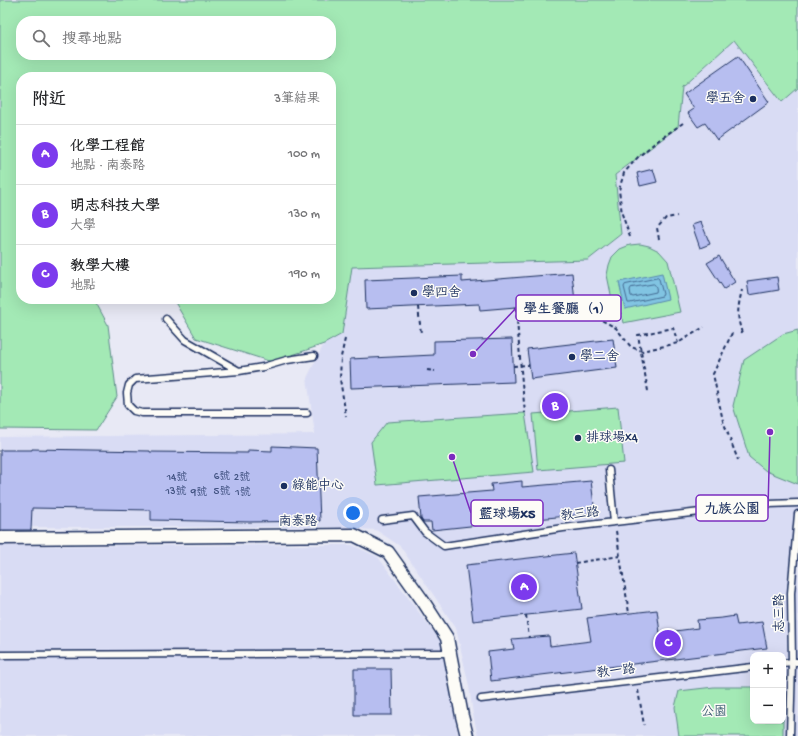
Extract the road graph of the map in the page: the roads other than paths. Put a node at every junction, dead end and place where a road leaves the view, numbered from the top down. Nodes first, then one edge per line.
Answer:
1 (166, 319) dead end
2 (314, 356) dead end
3 (239, 371) junction
4 (307, 413) dead end
5 (610, 470) dead end
6 (798, 503) edge
7 (798, 514) edge
8 (382, 520) dead end
9 (614, 522) junction
10 (0, 538) edge
11 (450, 653) junction
12 (0, 655) edge
13 (795, 662) edge
14 (750, 666) edge
15 (482, 699) dead end
16 (467, 736) edge
17 (790, 736) edge

1 - 3 lane
2 - 3 lane
3 - 4 lane
5 - 9 lane
6 - 9 lane, 教三路
7 - 13 lane, 志三路
8 - 9 lane, 教三路
10 - 11 street, 南泰路
11 - 12 lane
11 - 16 street, 南泰路
13 - 17 lane, 志三路
14 - 15 lane, 教一路

